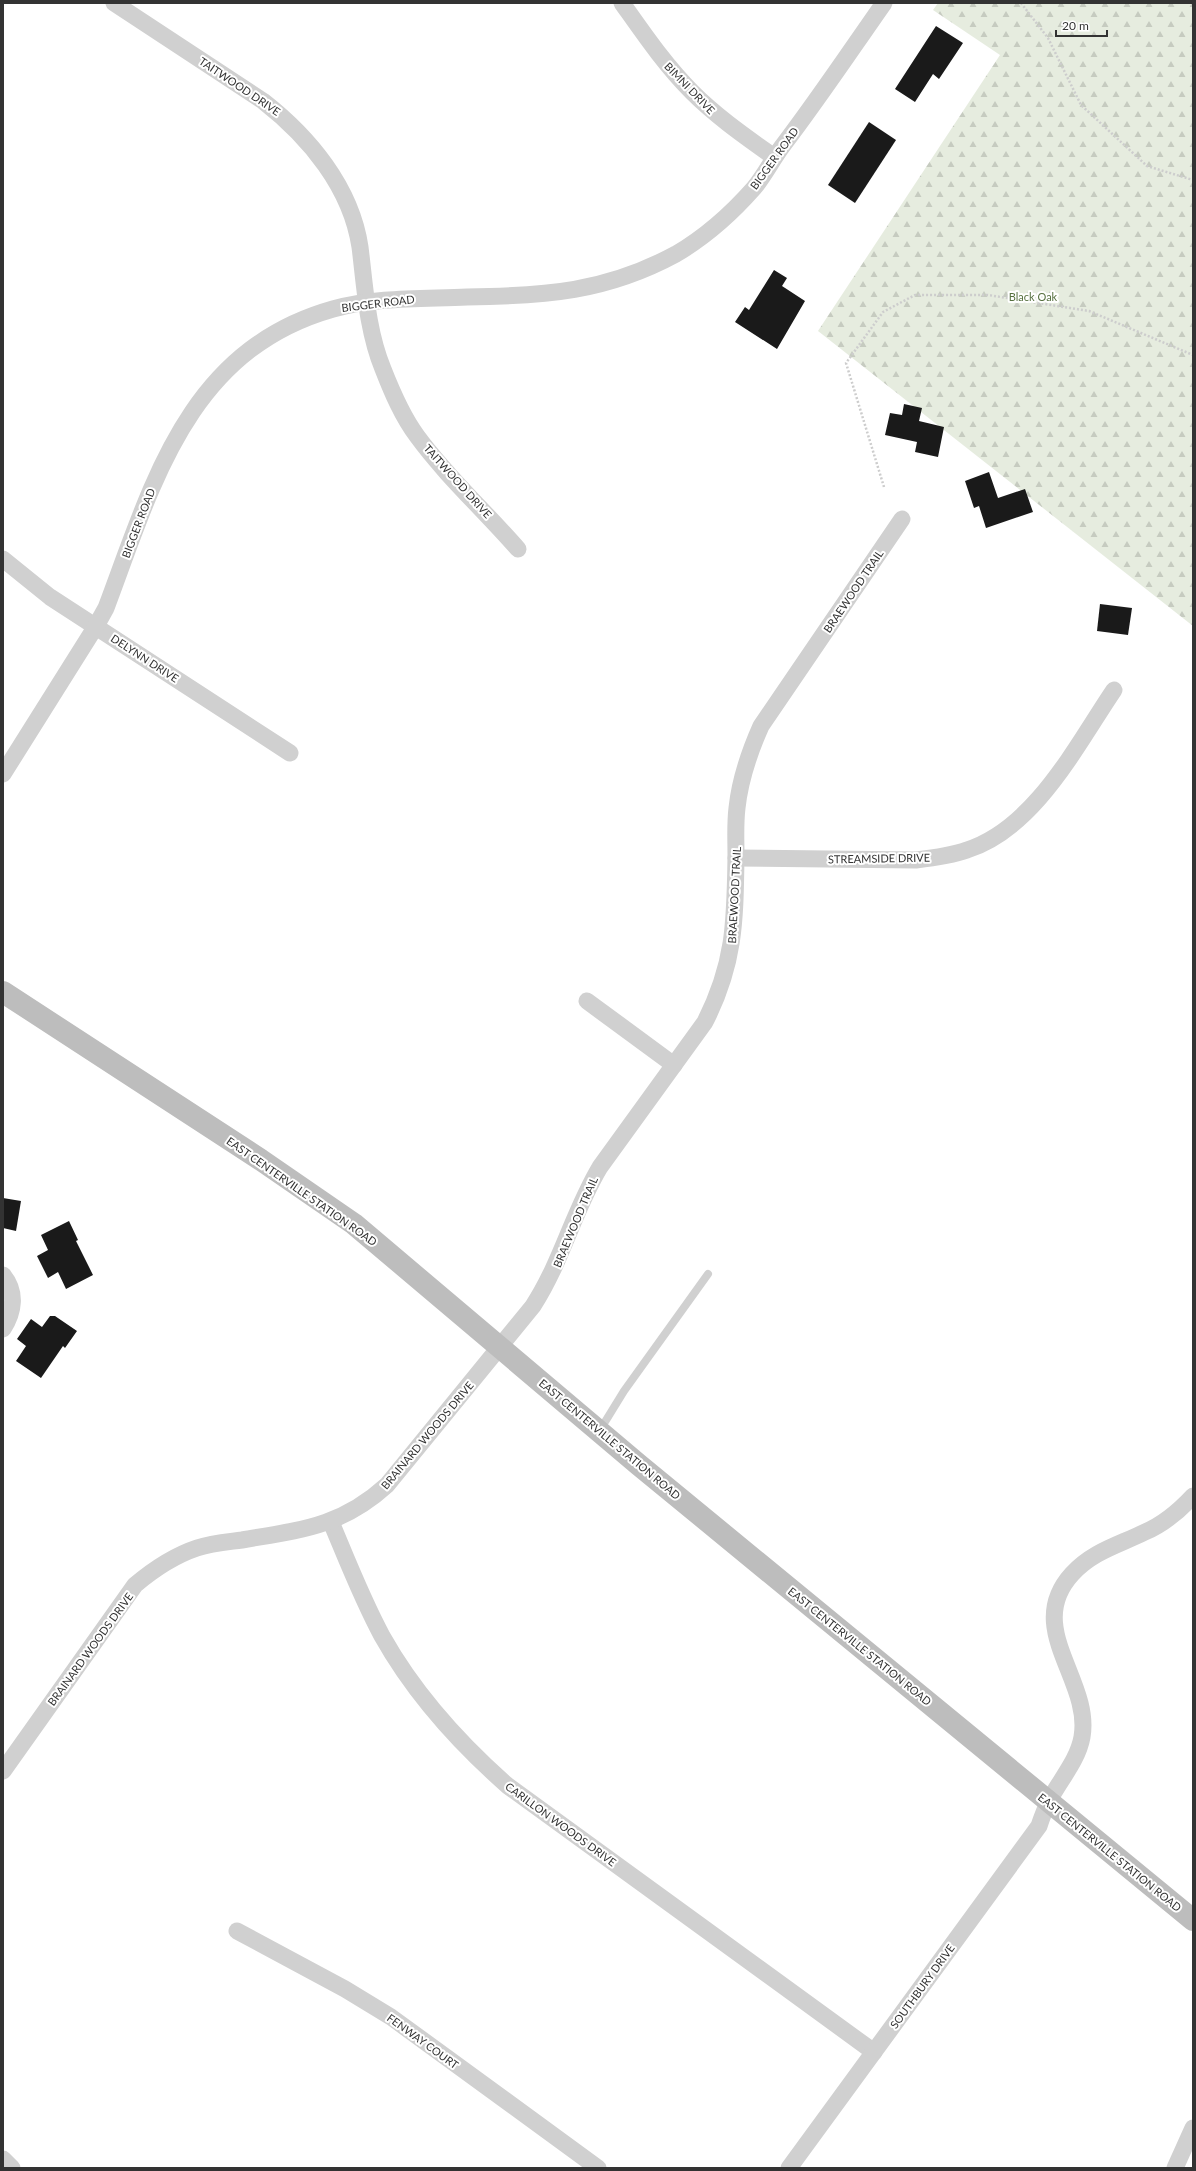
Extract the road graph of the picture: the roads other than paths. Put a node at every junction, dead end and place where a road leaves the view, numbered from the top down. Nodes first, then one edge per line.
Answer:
1 (114, 3) edge
2 (622, 3) edge
3 (884, 3) edge
4 (774, 157) junction
5 (366, 303) junction
6 (902, 520) dead end
7 (518, 549) dead end
8 (3, 559) edge
9 (96, 626) junction
10 (1114, 690) dead end
11 (290, 753) dead end
12 (3, 774) edge
13 (736, 858) junction
14 (3, 992) edge
15 (587, 1001) dead end
16 (674, 1065) junction
17 (708, 1274) dead end
18 (3, 1275) edge
19 (3, 1329) edge
20 (500, 1347) junction
21 (600, 1431) junction
22 (1193, 1496) edge
23 (331, 1522) junction
24 (3, 1771) edge
25 (1048, 1802) junction
26 (1193, 1920) edge
27 (237, 1931) dead end
28 (874, 2052) junction
29 (1193, 2128) edge
30 (3, 2159) edge
31 (12, 2168) edge
32 (598, 2168) edge
33 (790, 2168) edge
34 (1175, 2168) edge

1 - 5 street, TAITWOOD DRIVE
2 - 4 street, BIMNI DRIVE
3 - 4 street, BIGGER ROAD
4 - 5 street, BIGGER ROAD
5 - 7 street, TAITWOOD DRIVE
5 - 9 street, BIGGER ROAD
6 - 13 street, BRAEWOOD TRAIL
8 - 9 street, DELYNN DRIVE
9 - 11 street, DELYNN DRIVE
9 - 12 street, BIGGER ROAD
10 - 13 street, STREAMSIDE DRIVE
13 - 16 street, BRAEWOOD TRAIL
14 - 20 street, EAST CENTERVILLE STATION ROAD
15 - 16 street
16 - 20 street, BRAEWOOD TRAIL
17 - 21 lane
18 - 19 street
20 - 21 street, EAST CENTERVILLE STATION ROAD
20 - 23 street, BRAINARD WOODS DRIVE
21 - 25 street, EAST CENTERVILLE STATION ROAD
22 - 25 street, SOUTHBURY DRIVE
23 - 24 street, BRAINARD WOODS DRIVE
23 - 28 street, CARILLON WOODS DRIVE
25 - 26 street, EAST CENTERVILLE STATION ROAD
25 - 28 street, SOUTHBURY DRIVE
27 - 32 street, FENWAY COURT
28 - 33 street, SOUTHBURY DRIVE
29 - 34 street
30 - 31 street

